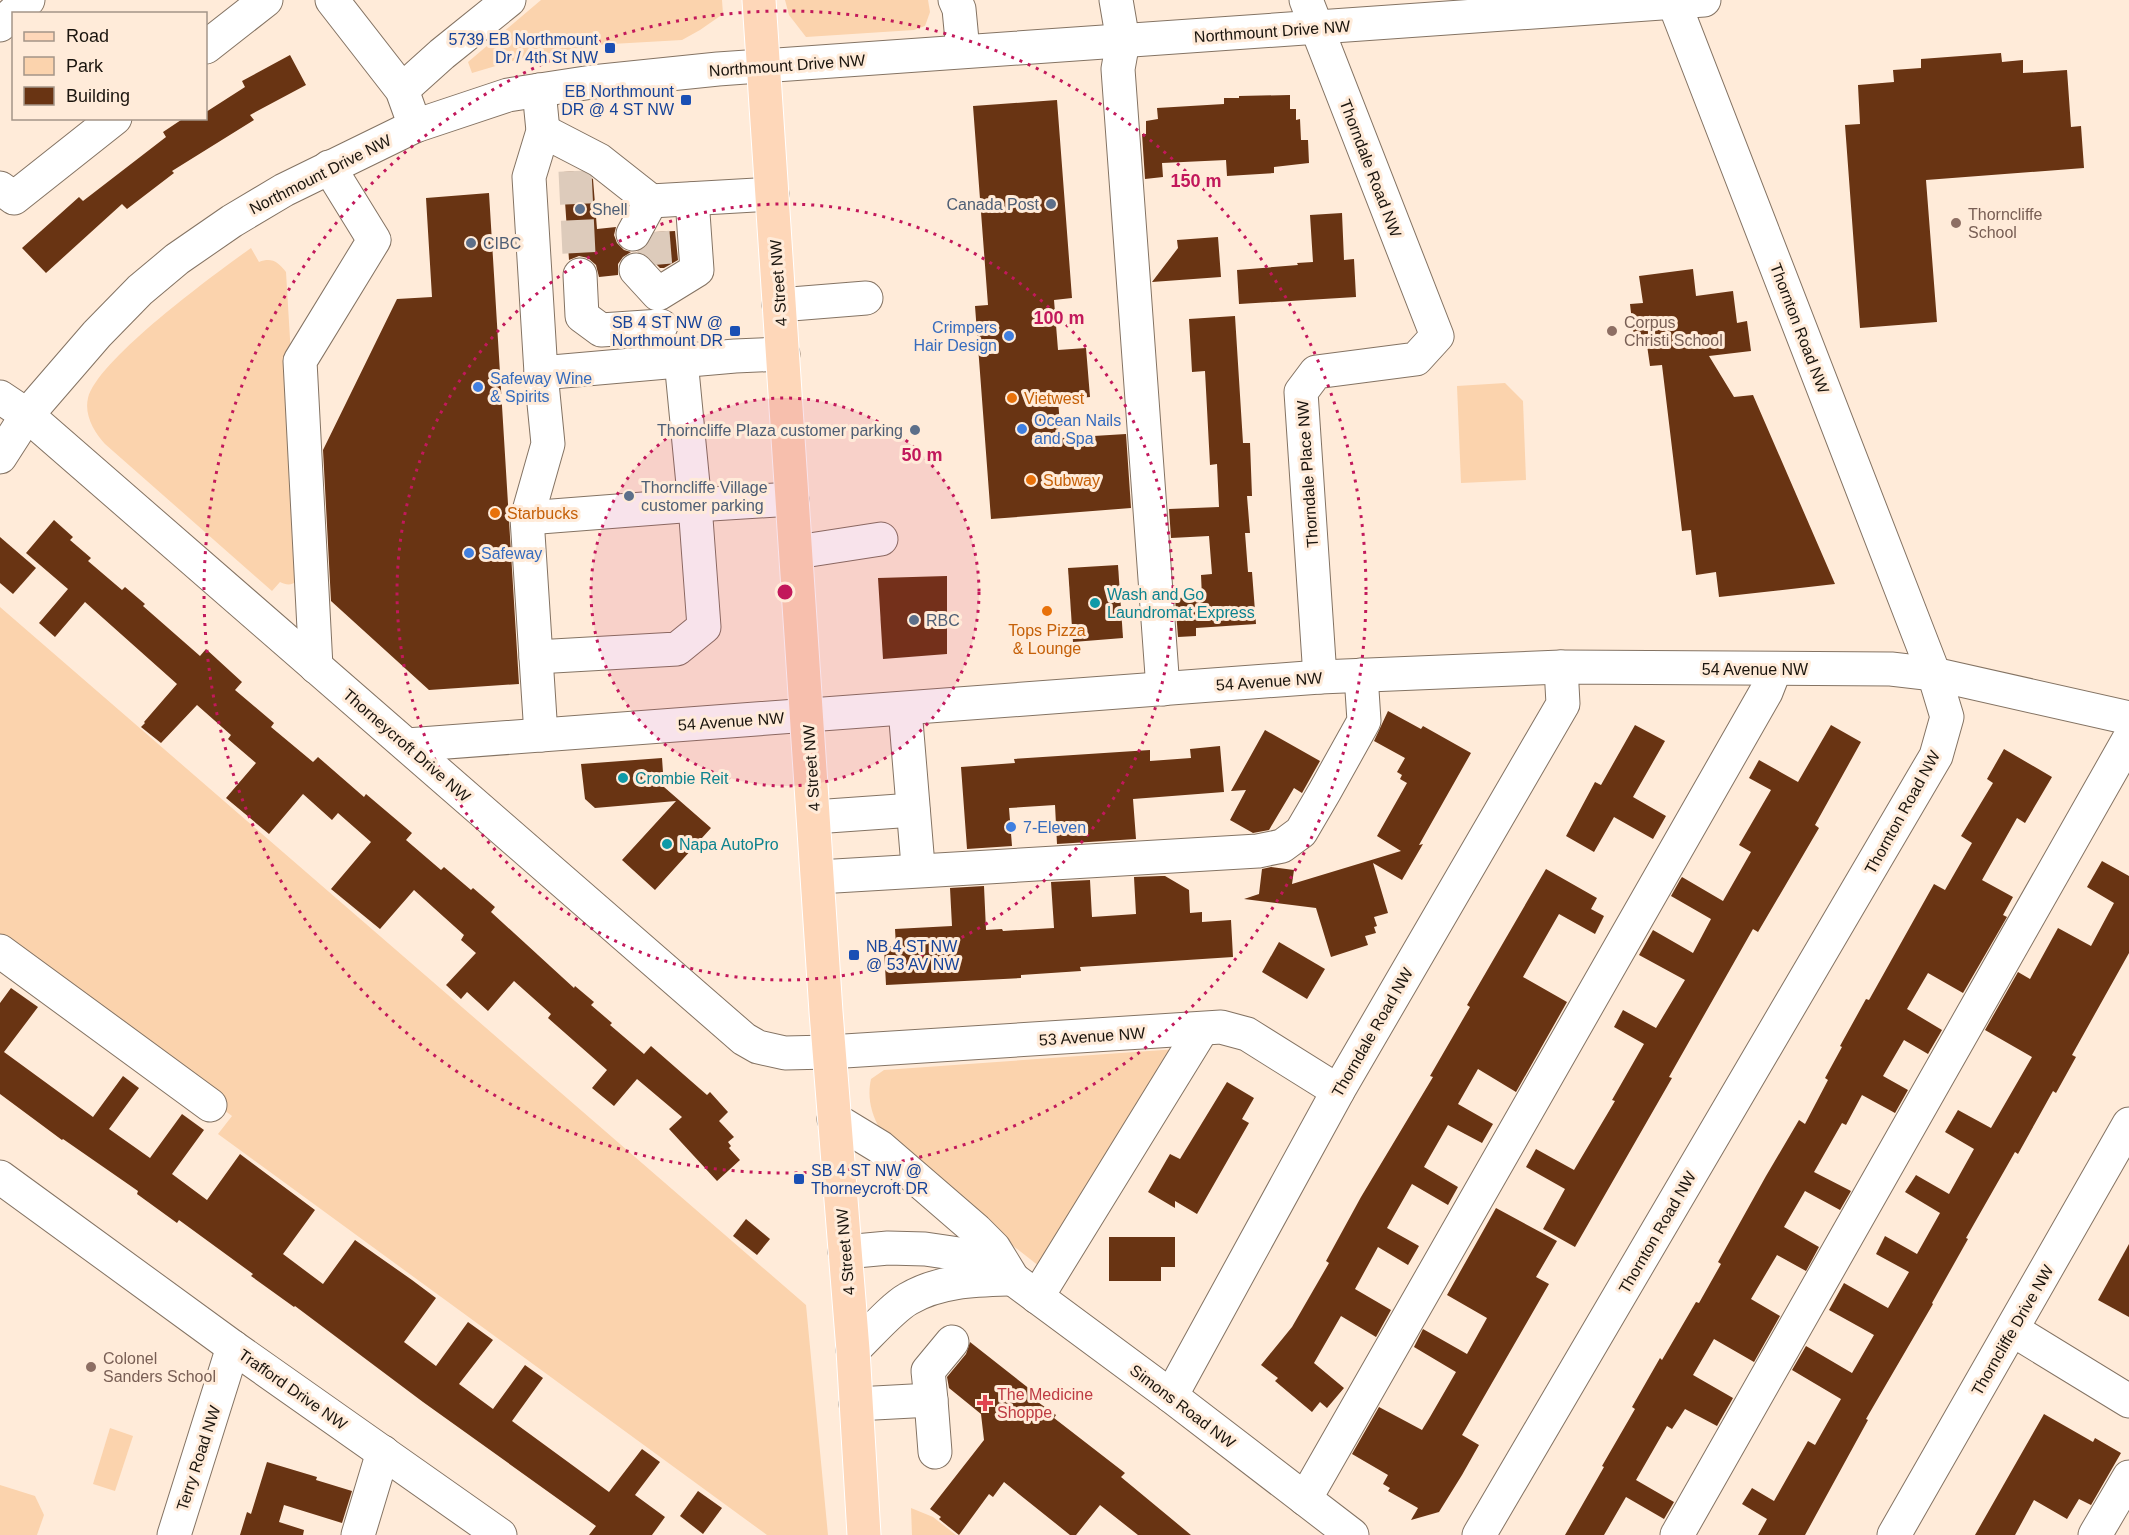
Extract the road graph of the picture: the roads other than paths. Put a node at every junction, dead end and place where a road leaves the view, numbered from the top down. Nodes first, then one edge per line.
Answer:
1 (28, 0) edge
2 (266, 0) edge
3 (332, 0) edge
4 (509, 0) edge
5 (759, 0) edge
6 (955, 0) edge
7 (1116, 0) edge
8 (1683, 1) edge
9 (1490, 8) edge
10 (15, 12) edge
11 (12, 14) edge
12 (1312, 14) edge
13 (0, 25) edge
14 (1123, 41) junction
15 (207, 46) edge
16 (963, 51) junction
17 (764, 66) junction
18 (402, 90) junction
19 (539, 90) junction
20 (112, 120) edge
21 (416, 126) junction
22 (543, 131) junction
23 (329, 167) junction
24 (0, 188) edge
25 (772, 194) junction
26 (692, 199) junction
27 (580, 275) tunnel mouth
28 (653, 290) junction
29 (866, 298) dead end
30 (779, 305) junction
31 (1437, 336) joint
32 (783, 354) junction
33 (672, 361) junction
34 (541, 373) junction
35 (0, 397) edge
36 (27, 415) junction
37 (0, 457) edge
38 (792, 499) junction
39 (695, 505) junction
40 (527, 518) junction
41 (881, 539) dead end
42 (797, 552) junction
43 (536, 657) junction
44 (316, 667) junction
45 (1561, 668) junction
46 (1775, 669) junction
47 (1934, 674) junction
48 (1360, 675) junction
49 (1320, 677) junction
50 (1163, 689) junction
51 (905, 709) junction
52 (808, 716) junction
53 (2129, 718) edge
54 (541, 735) junction
55 (2129, 739) edge
56 (407, 745) junction
57 (913, 810) junction
58 (814, 817) junction
59 (917, 854) dead end
60 (818, 877) junction
61 (0, 951) edge
62 (1202, 1029) junction
63 (830, 1052) junction
64 (1338, 1091) junction
65 (210, 1105) dead end
66 (834, 1119) junction
67 (2129, 1125) edge
68 (0, 1177) edge
69 (845, 1252) junction
70 (1025, 1288) junction
71 (2013, 1330) junction
72 (952, 1342) dead end
73 (233, 1347) junction
74 (853, 1350) junction
75 (1171, 1396) junction
76 (931, 1400) junction
77 (2129, 1401) edge
78 (856, 1404) junction
79 (383, 1452) junction
80 (935, 1452) dead end
81 (2129, 1478) edge
82 (1305, 1499) junction
83 (174, 1535) edge
84 (358, 1535) edge
85 (500, 1535) edge
86 (864, 1535) edge
87 (1352, 1535) edge
88 (1479, 1535) edge
89 (1677, 1535) edge
90 (1894, 1535) edge
91 (2095, 1535) edge

1 - 10 street
2 - 15 street
3 - 18 street
4 - 18 street
5 - 17 main road, 4 Street NW
6 - 16 street
7 - 14 street
8 - 9 street, Northmount Drive NW
8 - 47 street, Thornton Road NW
9 - 12 street, Northmount Drive NW
11 - 13 street
12 - 14 street, Northmount Drive NW
12 - 31 street, Thorndale Road NW
14 - 16 street, Northmount Drive NW
14 - 50 street
16 - 17 street, Northmount Drive NW
17 - 19 street, Northmount Drive NW
17 - 25 main road, 4 Street NW
18 - 21 street
19 - 21 street, Northmount Drive NW
19 - 22 street
20 - 24 street
21 - 23 street, Northmount Drive NW
22 - 26 street
22 - 34 street
23 - 36 street, Northmount Drive NW
23 - 44 street
25 - 26 street
25 - 30 main road, 4 Street NW
26 - 28 street
27 - 28 street
28 - 33 street
29 - 30 street
30 - 32 main road, 4 Street NW
31 - 49 street, Thorndale Place NW
32 - 33 street
32 - 38 main road, 4 Street NW
33 - 34 street
33 - 39 street
34 - 40 street
35 - 36 street, Thorneycroft Drive NW
36 - 37 street, Northmount Drive NW
36 - 44 street, Thorneycroft Drive NW
38 - 39 street
38 - 42 main road, 4 Street NW
39 - 40 street
39 - 43 street
40 - 43 street
41 - 42 street
42 - 52 main road, 4 Street NW
43 - 54 street
44 - 56 street, Thorneycroft Drive NW
45 - 46 street, 54 Avenue NW
45 - 48 street, 54 Avenue NW
45 - 64 street, Thorndale Road NW
46 - 47 street, 54 Avenue NW
46 - 82 street
47 - 53 street, 54 Avenue NW
47 - 88 street, Thornton Road NW
48 - 49 street, 54 Avenue NW
48 - 60 street
49 - 50 street, 54 Avenue NW
50 - 51 street, 54 Avenue NW
51 - 52 street, 54 Avenue NW
51 - 57 street
52 - 54 street, 54 Avenue NW
52 - 58 main road, 4 Street NW
54 - 56 street, 54 Avenue NW
55 - 89 street
56 - 63 street, Thorneycroft Drive NW
57 - 58 street
57 - 59 street
58 - 60 main road, 4 Street NW
60 - 63 main road, 4 Street NW
61 - 65 street
62 - 63 street, 53 Avenue NW
62 - 64 street, 53 Avenue NW
62 - 70 street
63 - 66 main road, 4 Street NW
64 - 75 street, Thorndale Road NW
66 - 69 main road, 4 Street NW
66 - 70 street, Simons Road NW
67 - 71 street, Thorncliffe Drive NW
68 - 73 street, Trafford Drive NW
69 - 70 street, Simons Road NW
69 - 74 main road, 4 Street NW
70 - 74 street
70 - 75 street, Simons Road NW
71 - 77 street
71 - 90 street, Thorncliffe Drive NW
72 - 76 street
73 - 79 street, Trafford Drive NW
73 - 83 street, Terry Road NW
74 - 78 main road, 4 Street NW
75 - 82 street, Simons Road NW
76 - 78 street
76 - 80 street
78 - 86 main road, 4 Street NW
79 - 84 street
79 - 85 street, Trafford Drive NW
81 - 91 street
82 - 87 street, Simons Road NW

